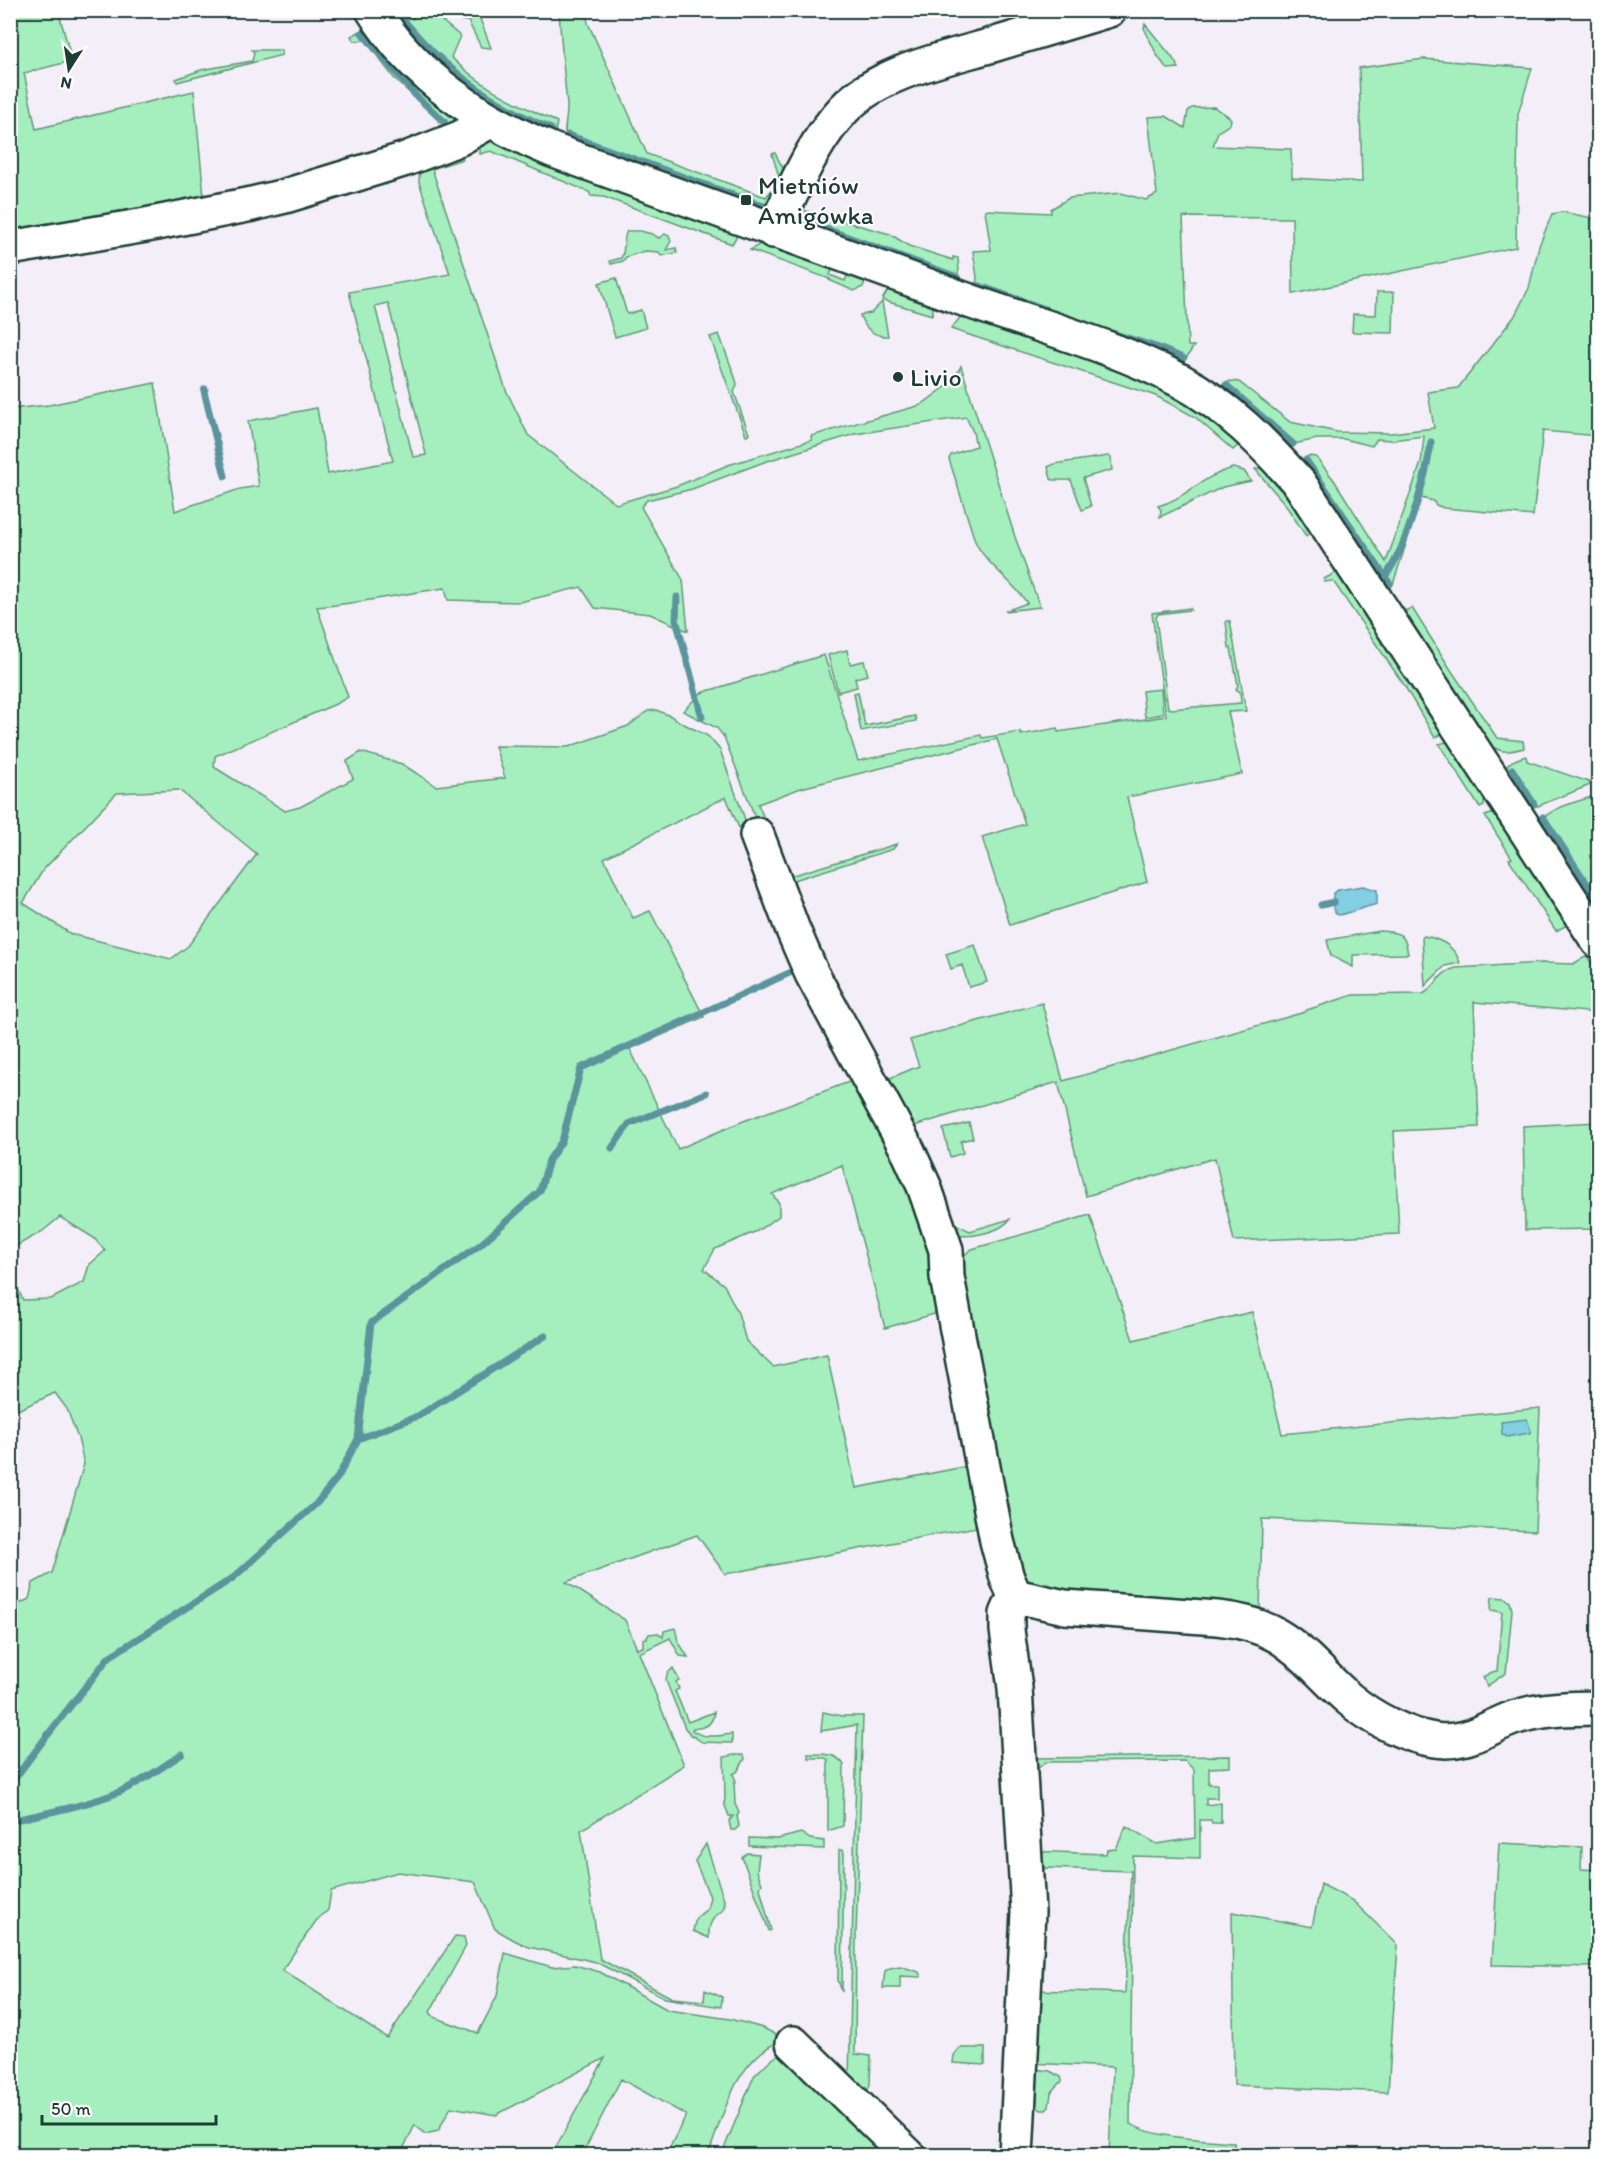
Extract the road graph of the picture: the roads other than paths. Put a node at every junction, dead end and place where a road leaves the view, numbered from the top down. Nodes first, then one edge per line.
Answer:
1 (373, 10) edge
2 (1109, 10) edge
3 (490, 121) junction
4 (773, 231) junction
5 (10, 248) edge
6 (757, 836) dead end
7 (1599, 941) edge
8 (1015, 1596) junction
9 (1599, 1708) edge
10 (794, 2043) dead end
11 (909, 2156) edge
12 (1016, 2156) edge

1 - 3 street
2 - 4 street
3 - 4 street
3 - 5 street
4 - 7 street
6 - 8 street
8 - 9 street
8 - 12 street
10 - 11 street

